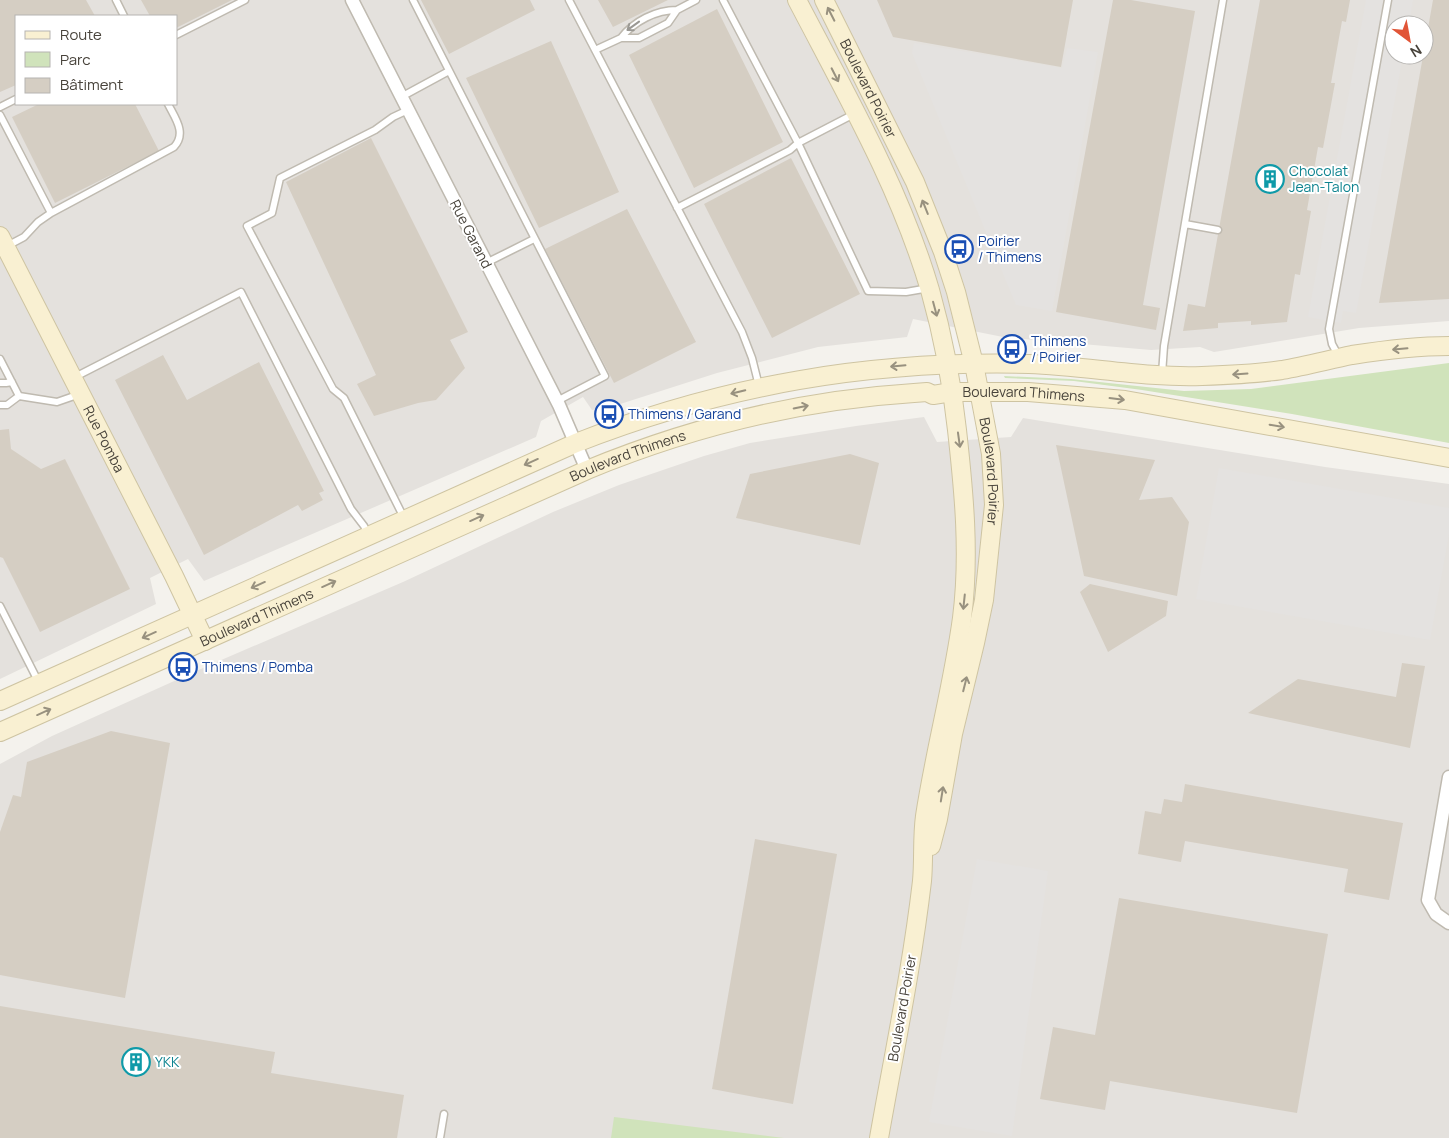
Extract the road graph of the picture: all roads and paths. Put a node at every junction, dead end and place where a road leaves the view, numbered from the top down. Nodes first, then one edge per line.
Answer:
1 (116, 0) edge
2 (245, 0) edge
3 (352, 0) edge
4 (413, 0) edge
5 (569, 0) edge
6 (696, 0) edge
7 (723, 0) edge
8 (797, 0) edge
9 (824, 0) edge
10 (1222, 0) edge
11 (1388, 0) edge
12 (677, 10) junction
13 (124, 15) edge
14 (178, 34) edge
15 (621, 38) junction
16 (595, 50) junction
17 (449, 71) junction
18 (401, 96) junction
19 (15, 99) edge
20 (168, 105) edge
21 (0, 107) edge
22 (408, 110) junction
23 (855, 113) junction
24 (0, 115) edge
25 (798, 143) junction
26 (677, 208) junction
27 (51, 213) junction
28 (1185, 224) junction
29 (1218, 230) dead end
30 (534, 239) junction
31 (3, 242) edge
32 (486, 263) junction
33 (929, 288) junction
34 (1449, 346) edge
35 (0, 358) edge
36 (1340, 358) junction
37 (947, 364) junction
38 (974, 364) junction
39 (1162, 375) junction
40 (12, 382) junction
41 (0, 383) edge
42 (77, 386) junction
43 (759, 386) junction
44 (952, 392) junction
45 (981, 392) junction
46 (19, 396) junction
47 (557, 401) junction
48 (0, 404) edge
49 (576, 442) junction
50 (1449, 458) edge
51 (587, 470) junction
52 (405, 519) junction
53 (368, 535) junction
54 (0, 606) edge
55 (193, 614) junction
56 (205, 641) junction
57 (39, 684) junction
58 (0, 701) edge
59 (0, 732) edge
60 (1449, 777) edge
61 (922, 878) junction
62 (1449, 923) edge
63 (444, 1114) dead end
64 (440, 1138) edge
65 (879, 1138) edge

1 - 13 lane
2 - 14 lane
3 - 18 street, Rue Garand
4 - 17 lane
5 - 16 lane
6 - 12 lane
7 - 25 lane
8 -> 23 street, Boulevard Poirier
38 -> 9 street, Boulevard Poirier
10 - 28 lane
11 - 36 lane
12 -> 15 lane
12 - 15 lane
15 - 16 lane
16 - 26 lane
17 - 18 lane
17 - 30 lane
18 - 22 street, Rue Garand
19 - 21 lane
20 - 27 lane
22 - 32 street, Rue Garand
22 - 52 lane
23 - 25 lane
23 - 33 street, Boulevard Poirier
24 - 27 lane
25 - 26 lane
25 - 33 lane
26 - 43 lane
27 - 31 lane
28 - 29 lane
28 - 39 lane
30 - 32 lane
30 - 47 lane
31 - 42 street, Rue Pomba
32 - 47 street, Rue Garand
33 -> 37 street, Boulevard Poirier
34 -> 36 street, Boulevard Thimens
35 - 40 lane
36 -> 39 street, Boulevard Thimens
37 - 38 street, Boulevard Thimens
37 -> 43 street, Boulevard Thimens
37 - 44 street, Boulevard Poirier
38 - 39 street, Boulevard Thimens
38 - 45 street, Boulevard Poirier
40 - 41 lane
40 - 46 lane
42 - 46 lane
42 - 53 lane
42 - 55 street, Rue Pomba
43 -> 49 street, Boulevard Thimens
44 - 45 street, Boulevard Thimens
51 -> 44 street, Boulevard Thimens
44 -> 61 street, Boulevard Poirier
45 -> 50 street, Boulevard Thimens
61 -> 45 street, Boulevard Poirier
46 - 48 lane
47 - 49 street, Rue Garand
49 - 51 street, Rue Garand
49 -> 52 street, Boulevard Thimens
56 -> 51 street, Boulevard Thimens
52 - 53 street, Boulevard Thimens
53 -> 55 street, Boulevard Thimens
54 - 57 lane
55 - 56 street, Rue Pomba
55 -> 57 street, Boulevard Thimens
59 -> 56 street, Boulevard Thimens
57 - 58 street, Boulevard Thimens
60 - 62 street
61 - 65 street, Boulevard Poirier
63 - 64 lane

